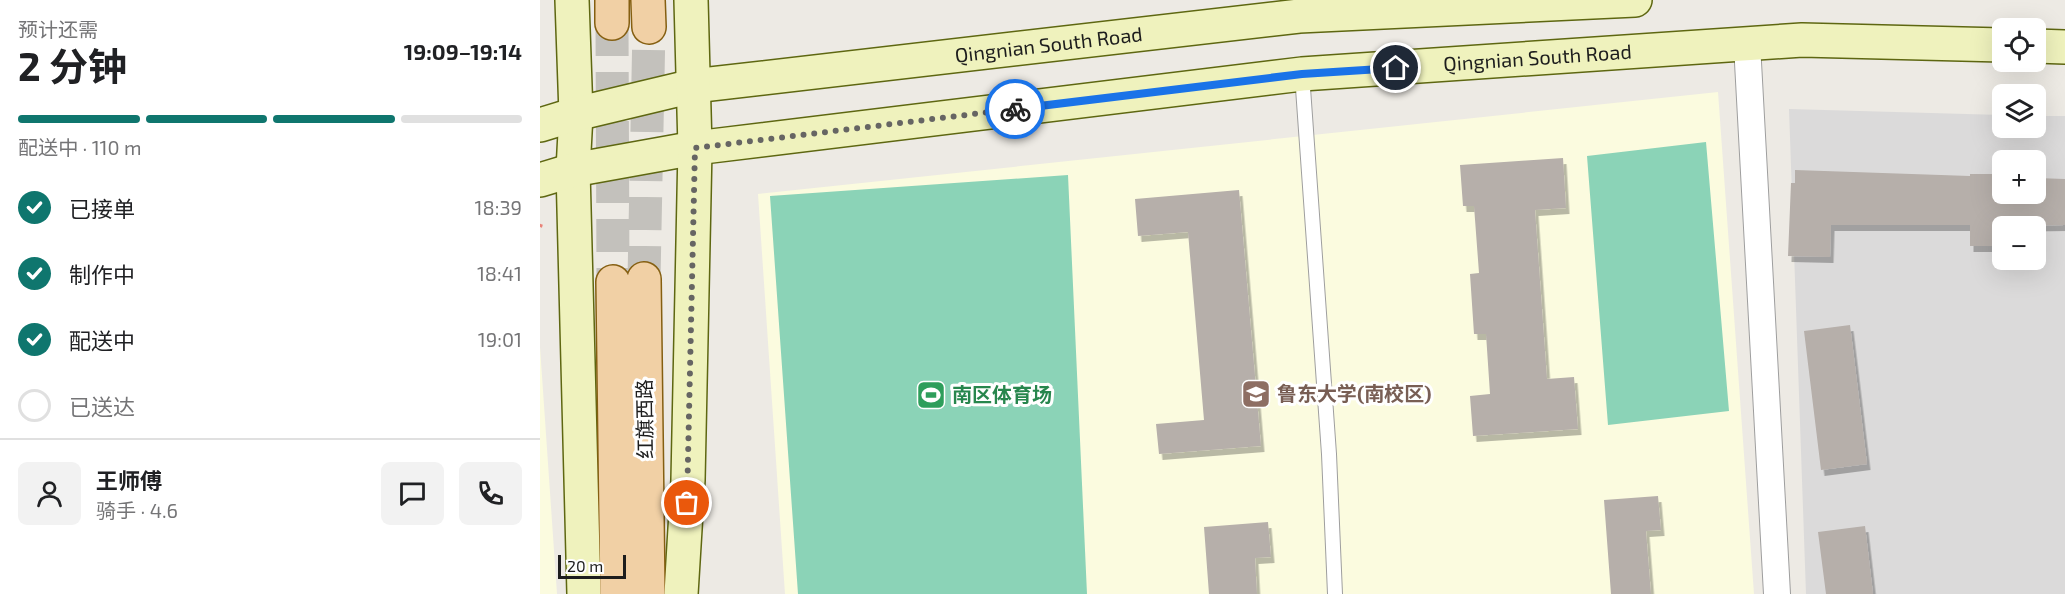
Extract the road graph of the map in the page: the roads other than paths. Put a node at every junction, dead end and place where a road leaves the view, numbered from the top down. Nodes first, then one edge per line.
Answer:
1 (572, 0) edge
2 (691, 0) edge
3 (1635, 0) edge
4 (1747, 44) junction
5 (1992, 45) edge
6 (2046, 46) edge
7 (2065, 47) edge
8 (1302, 74) junction
9 (693, 86) junction
10 (552, 121) edge
11 (695, 148) junction
12 (573, 170) junction
13 (540, 180) edge
14 (584, 594) edge
15 (617, 594) edge
16 (648, 594) edge
17 (681, 594) edge
18 (1335, 594) edge
19 (1777, 594) edge

1 - 10 main road
2 - 9 main road
3 - 9 main road, Qingnian South Road
4 - 5 main road, Qingnian South Road
4 - 8 main road, Qingnian South Road
4 - 19 street
6 - 7 main road
8 - 11 main road, Qingnian South Road
8 - 18 lane
9 - 10 main road, Qingnian South Road
9 - 11 main road
10 - 12 main road
11 - 12 main road, Qingnian South Road
11 - 17 main road
12 - 13 main road, Qingnian South Road
12 - 14 main road
15 - 16 main road, 红旗西路

